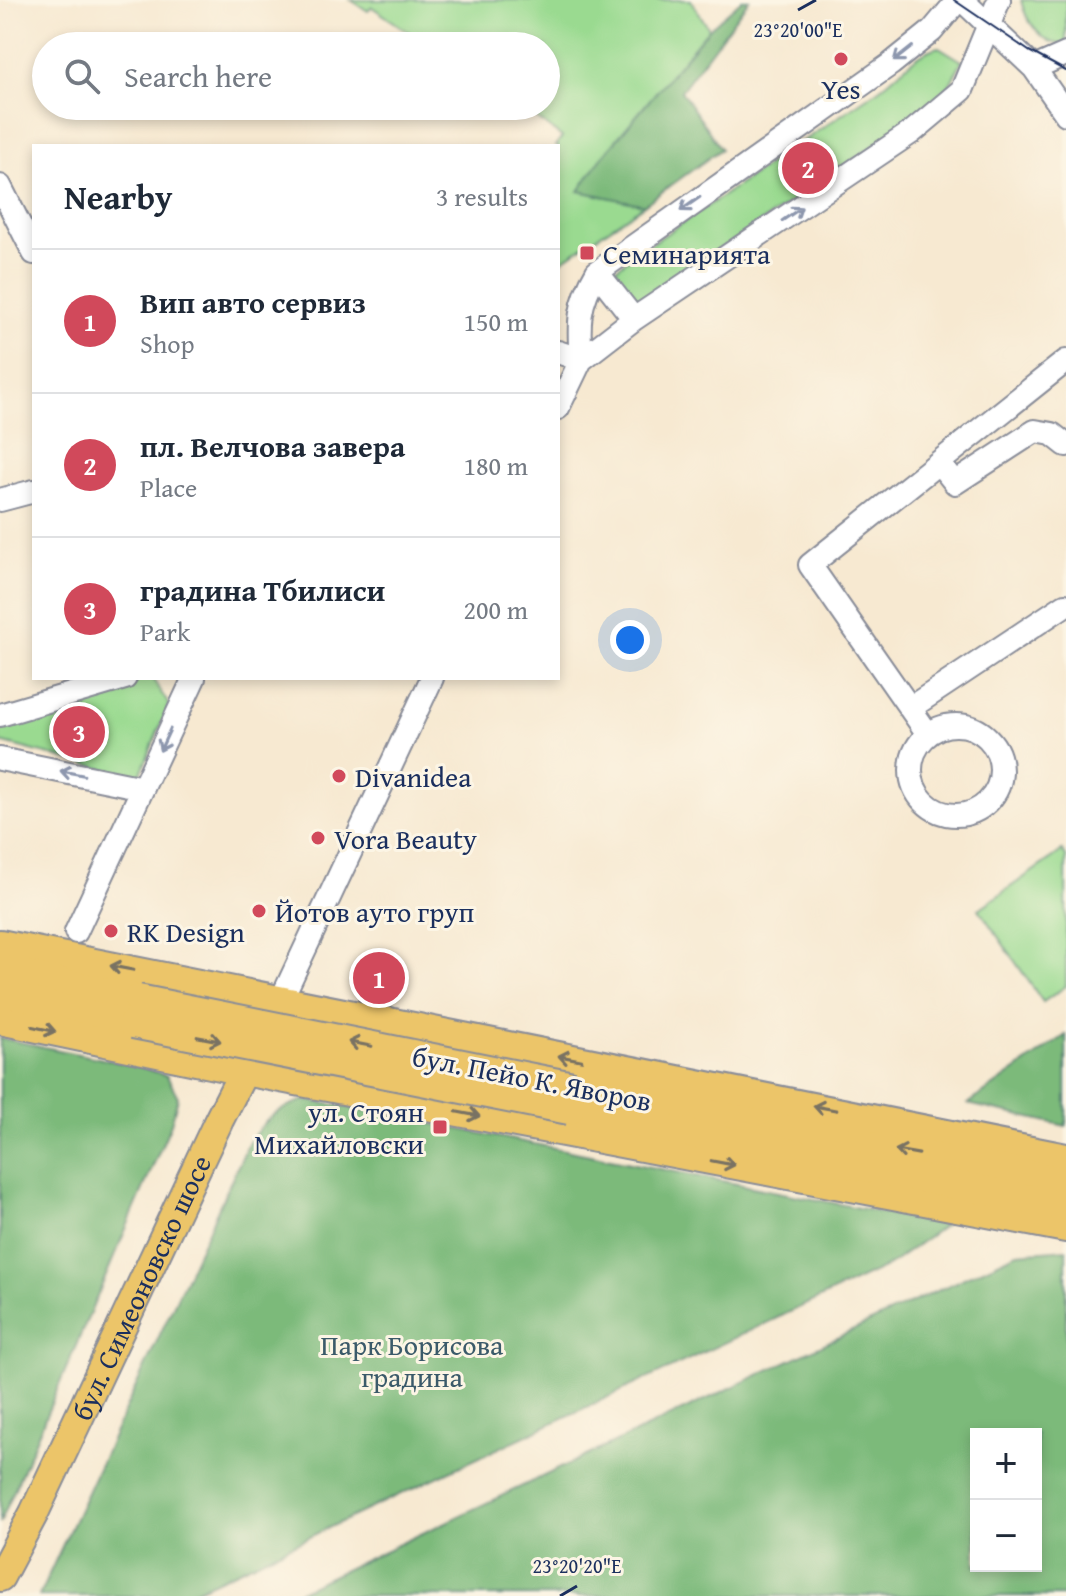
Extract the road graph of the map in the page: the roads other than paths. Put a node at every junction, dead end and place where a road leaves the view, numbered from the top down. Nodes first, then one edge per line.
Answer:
1 (960, 0) edge
2 (999, 0) edge
3 (987, 25) junction
4 (1066, 54) edge
5 (1034, 68) junction
6 (1066, 114) edge
7 (0, 186) edge
8 (32, 249) edge
9 (597, 272) junction
10 (634, 319) junction
11 (560, 353) edge
12 (581, 360) junction
13 (1066, 361) edge
14 (560, 404) edge
15 (1066, 445) edge
16 (939, 463) junction
17 (32, 492) edge
18 (0, 500) edge
19 (1065, 605) edge
20 (118, 680) edge
21 (193, 680) edge
22 (431, 680) edge
23 (910, 708) junction
24 (0, 715) edge
25 (928, 734) junction
26 (0, 759) edge
27 (143, 788) junction
28 (76, 932) dead end
29 (0, 944) edge
30 (0, 969) edge
31 (0, 995) edge
32 (281, 1000) junction
33 (136, 1012) junction
34 (0, 1020) edge
35 (244, 1071) junction
36 (571, 1098) junction
37 (870, 1117) junction
38 (1066, 1158) edge
39 (1066, 1172) edge
40 (1066, 1181) edge
41 (852, 1188) junction
42 (1066, 1206) edge
43 (1066, 1212) edge
44 (1066, 1228) edge
45 (0, 1577) edge

1 - 3 street
1 -> 9 street
2 - 3 street
3 - 5 street
10 -> 3 street
4 - 5 street
5 - 6 street
7 - 8 street
9 - 10 street
9 - 12 street
10 - 12 street
11 - 12 street
12 - 14 street
13 - 16 street
15 - 16 street
16 - 23 street
17 - 18 street
19 - 23 street
20 - 24 street
21 -> 27 street
22 - 32 street
23 - 25 street
25 - 25 street
27 -> 26 street
27 - 28 street
32 -> 29 main road
30 - 33 main road, бул. Пейо К. Яворов
31 - 33 main road, бул. Пейо К. Яворов
32 - 35 main road, бул. Симеоновско шосе
37 -> 32 main road
33 - 36 main road, бул. Пейо К. Яворов, bridge
34 -> 35 main road
35 -> 41 main road
35 - 45 main road, бул. Симеоновско шосе
40 -> 36 main road, бул. Пейо К. Яворов
36 - 42 main road, бул. Пейо К. Яворов
37 - 38 main road
37 - 39 main road
41 - 43 main road
41 - 44 main road

